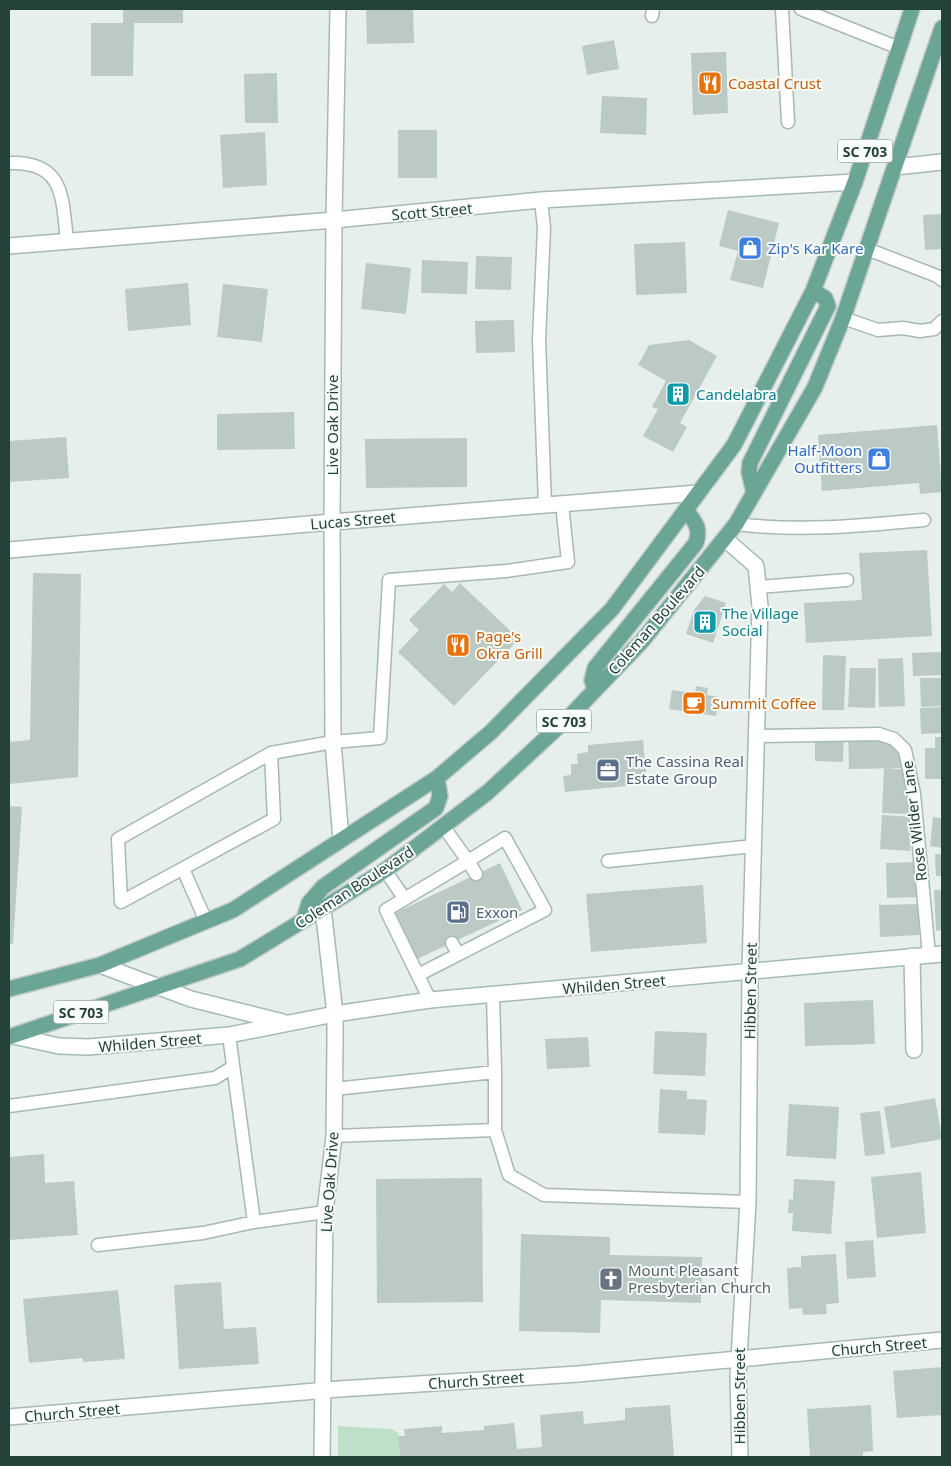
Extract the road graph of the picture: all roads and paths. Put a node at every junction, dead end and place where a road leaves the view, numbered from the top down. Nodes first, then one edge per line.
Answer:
1 (338, 9) edge
2 (782, 9) edge
3 (801, 9) edge
4 (912, 9) edge
5 (942, 28) edge
6 (899, 48) junction
7 (788, 122) dead end
8 (942, 162) edge
9 (9, 163) edge
10 (895, 167) junction
11 (855, 182) junction
12 (542, 200) junction
13 (334, 220) junction
14 (67, 241) junction
15 (9, 246) edge
16 (867, 249) junction
17 (942, 280) edge
18 (812, 291) junction
19 (843, 318) junction
20 (942, 321) edge
21 (754, 492) junction
22 (698, 493) junction
23 (562, 504) junction
24 (544, 505) junction
25 (686, 510) junction
26 (924, 520) dead end
27 (332, 522) junction
28 (736, 524) junction
29 (725, 539) junction
30 (9, 550) edge
31 (847, 580) dead end
32 (759, 587) junction
33 (595, 690) junction
34 (757, 736) junction
35 (333, 742) junction
36 (271, 753) junction
37 (437, 778) junction
38 (443, 826) junction
39 (341, 840) junction
40 (754, 846) junction
41 (468, 861) junction
42 (608, 861) dead end
43 (183, 869) junction
44 (385, 870) junction
45 (476, 874) dead end
46 (404, 898) junction
47 (323, 908) junction
48 (304, 919) junction
49 (206, 921) junction
50 (936, 954) edge
51 (912, 956) junction
52 (100, 966) junction
53 (750, 971) junction
54 (418, 975) junction
55 (153, 986) junction
56 (9, 989) edge
57 (493, 995) junction
58 (430, 1000) junction
59 (335, 1014) junction
60 (287, 1022) junction
61 (229, 1035) junction
62 (11, 1036) edge
63 (914, 1050) dead end
64 (233, 1067) junction
65 (496, 1072) junction
66 (334, 1089) junction
67 (9, 1106) edge
68 (495, 1130) junction
69 (334, 1136) junction
70 (748, 1202) junction
71 (326, 1212) junction
72 (254, 1222) junction
73 (98, 1244) dead end
74 (942, 1340) edge
75 (739, 1359) junction
76 (323, 1391) junction
77 (9, 1417) edge
78 (322, 1457) edge
79 (740, 1457) edge

1 - 13 street, Live Oak Drive
2 - 7 lane
3 - 6 lane
4 - 6 main road, SC 703
5 - 10 main road, Coleman Boulevard / SC 703
6 - 11 main road, SC 703
8 - 10 street
9 - 14 lane
10 - 16 main road, Coleman Boulevard / SC 703
11 - 12 street, Scott Street
11 - 18 main road, SC 703
12 - 13 street, Scott Street
12 - 24 lane
13 - 14 street, Scott Street
13 - 27 street, Live Oak Drive
14 - 15 street, Scott Street
16 - 17 lane
16 - 19 main road, Coleman Boulevard / SC 703
18 - 21 main road
18 - 22 main road, SC 703
19 - 20 lane
19 - 21 main road, Coleman Boulevard / SC 703
21 - 28 main road, Coleman Boulevard / SC 703
22 - 23 street, Lucas Street
22 - 25 main road, SC 703
23 - 24 street, Lucas Street
23 - 35 lane
24 - 27 street, Lucas Street
25 - 33 main road
25 - 37 main road, SC 703
26 - 28 lane
27 - 30 street, Lucas Street
27 - 35 street, Live Oak Drive
28 - 29 main road, Coleman Boulevard / SC 703
29 - 32 street, Hibben Street
29 - 33 main road, Coleman Boulevard / SC 703
31 - 32 lane
32 - 34 street, Hibben Street
33 - 38 main road, Coleman Boulevard / SC 703
34 - 40 street, Hibben Street
34 - 50 lane, Rose Wilder Lane
35 - 36 lane
35 - 39 street, Live Oak Drive
36 - 43 lane
36 - 43 lane
37 - 39 main road, SC 703
37 - 48 main road
38 - 41 lane
38 - 44 main road, Coleman Boulevard / SC 703
39 - 49 main road, SC 703
40 - 42 lane
40 - 53 street, Hibben Street
41 - 45 lane
41 - 46 lane
41 - 54 lane
43 - 49 lane
44 - 46 lane
44 - 47 main road, Coleman Boulevard / SC 703
46 - 54 lane
47 - 48 main road, Coleman Boulevard / SC 703
47 - 59 street, Live Oak Drive
48 - 55 main road, Coleman Boulevard / SC 703
49 - 52 main road, SC 703
50 - 51 street, Whilden Street
51 - 53 street, Whilden Street
51 - 63 street
52 - 55 street, Whilden Street
52 - 56 main road, SC 703
53 - 57 street, Whilden Street
53 - 70 street, Hibben Street
54 - 58 lane
55 - 60 street, Whilden Street
55 - 62 main road, Coleman Boulevard / SC 703
57 - 58 street, Whilden Street
57 - 65 lane
58 - 59 street, Whilden Street
59 - 60 street, Whilden Street
59 - 66 street, Live Oak Drive
60 - 61 street, Whilden Street
61 - 62 street, Whilden Street
61 - 64 lane
64 - 67 lane
64 - 72 lane
65 - 66 lane
65 - 68 lane
66 - 69 street, Live Oak Drive
68 - 69 lane
68 - 70 lane
69 - 71 street, Live Oak Drive
70 - 75 street, Hibben Street
71 - 72 lane
71 - 76 street, Live Oak Drive
72 - 73 lane
74 - 75 street, Church Street
75 - 76 street, Church Street
75 - 79 street, Hibben Street
76 - 77 street, Church Street
76 - 78 street, Live Oak Drive

